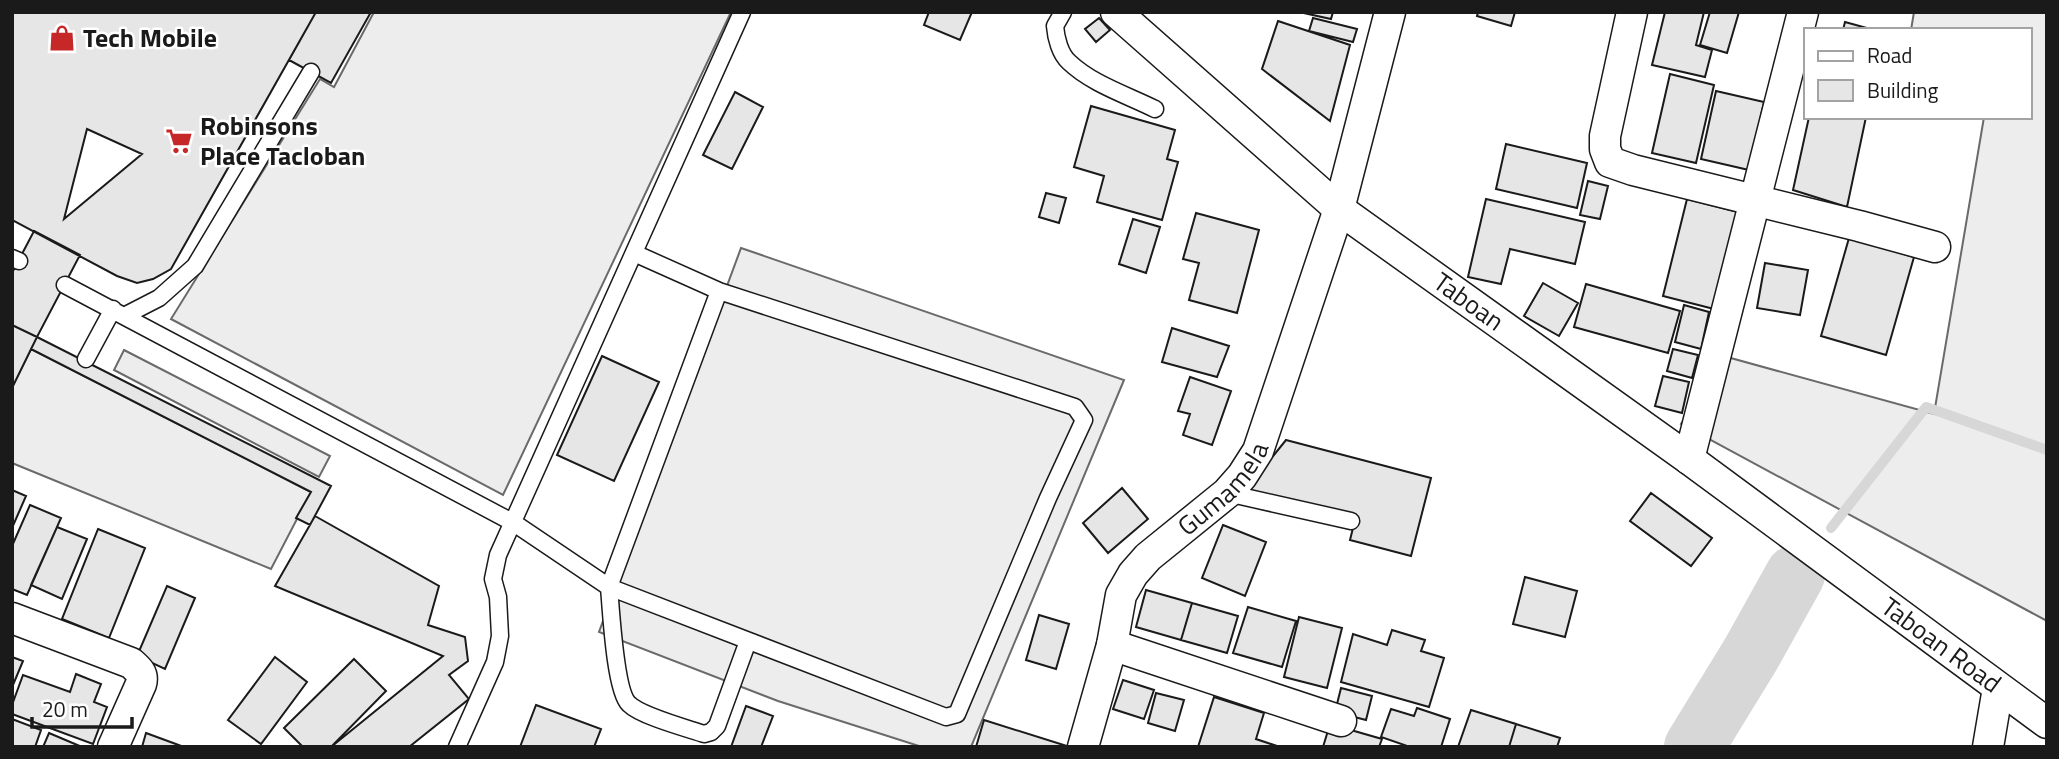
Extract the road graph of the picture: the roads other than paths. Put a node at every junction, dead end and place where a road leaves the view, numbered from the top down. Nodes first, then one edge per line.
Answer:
1 (742, 12) edge
2 (1063, 12) edge
3 (1116, 12) edge
4 (1390, 12) edge
5 (1632, 12) edge
6 (1803, 12) edge
7 (311, 72) dead end
8 (1156, 108) dead end
9 (1756, 200) junction
10 (1339, 209) junction
11 (1935, 247) dead end
12 (634, 253) junction
13 (65, 285) dead end
14 (719, 290) junction
15 (118, 312) junction
16 (86, 359) dead end
17 (1689, 459) junction
18 (1227, 493) junction
19 (1351, 521) dead end
20 (513, 523) junction
21 (1837, 569) joint
22 (610, 587) junction
23 (12, 618) edge
24 (748, 641) junction
25 (1112, 645) junction
26 (1998, 688) junction
27 (1340, 721) dead end
28 (2047, 723) edge
29 (113, 747) edge
30 (457, 747) edge
31 (1083, 747) edge
32 (1988, 747) edge

1 - 12 lane
2 - 8 lane
3 - 10 street, Taboan
4 - 10 street, Gumamela
5 - 9 street
6 - 9 street
7 - 15 lane
9 - 11 street
9 - 17 street
10 - 17 street, Taboan
10 - 18 street, Gumamela
12 - 14 lane
12 - 20 lane
13 - 15 lane
14 - 22 lane
14 - 24 lane
15 - 16 lane
15 - 20 lane
17 - 21 street, Taboan
18 - 19 lane
18 - 25 street, Gumamela
20 - 22 lane
20 - 30 lane
21 - 26 street, Taboan Road
22 - 24 lane
22 - 24 lane
23 - 29 street
25 - 27 street
25 - 31 street, Gumamela
26 - 28 street, Taboan Road
26 - 32 street

